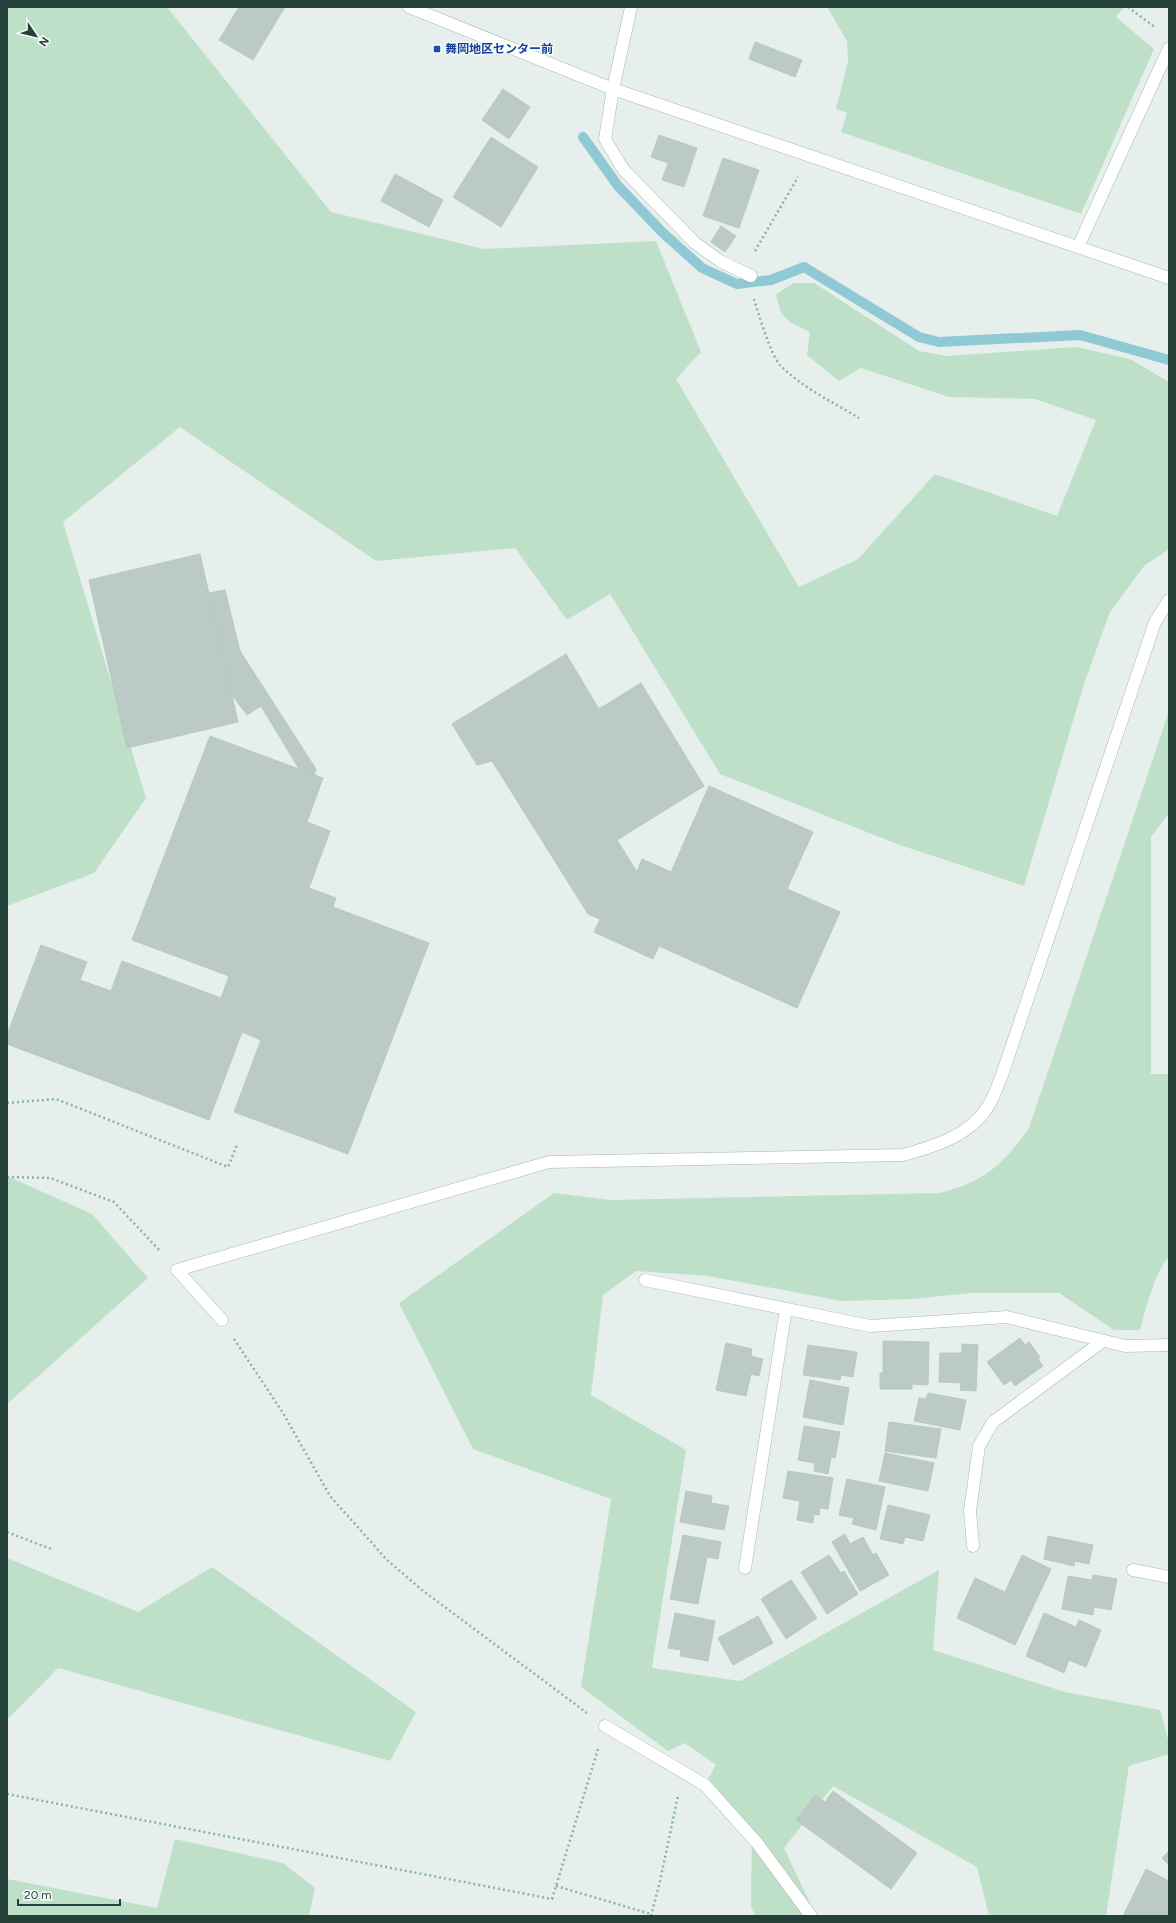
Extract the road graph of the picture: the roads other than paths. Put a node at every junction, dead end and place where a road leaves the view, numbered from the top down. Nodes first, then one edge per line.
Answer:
1 (409, 7) edge
2 (631, 7) edge
3 (1169, 48) edge
4 (613, 89) junction
5 (1078, 248) junction
6 (752, 276) road end
7 (1169, 278) edge
8 (1169, 600) edge
9 (645, 1280) dead end
10 (786, 1309) junction
11 (222, 1320) road end
12 (1103, 1341) junction
13 (1169, 1345) edge
14 (973, 1546) dead end
15 (745, 1568) dead end
16 (1133, 1570) dead end
17 (1169, 1576) edge
18 (605, 1726) road end
19 (811, 1916) edge

1 - 4 street
2 - 4 street
3 - 5 street
4 - 5 street
4 - 6 street
5 - 7 street
8 - 11 street
9 - 10 street
10 - 12 street
10 - 15 street
12 - 13 street
12 - 14 street
16 - 17 street
18 - 19 street

